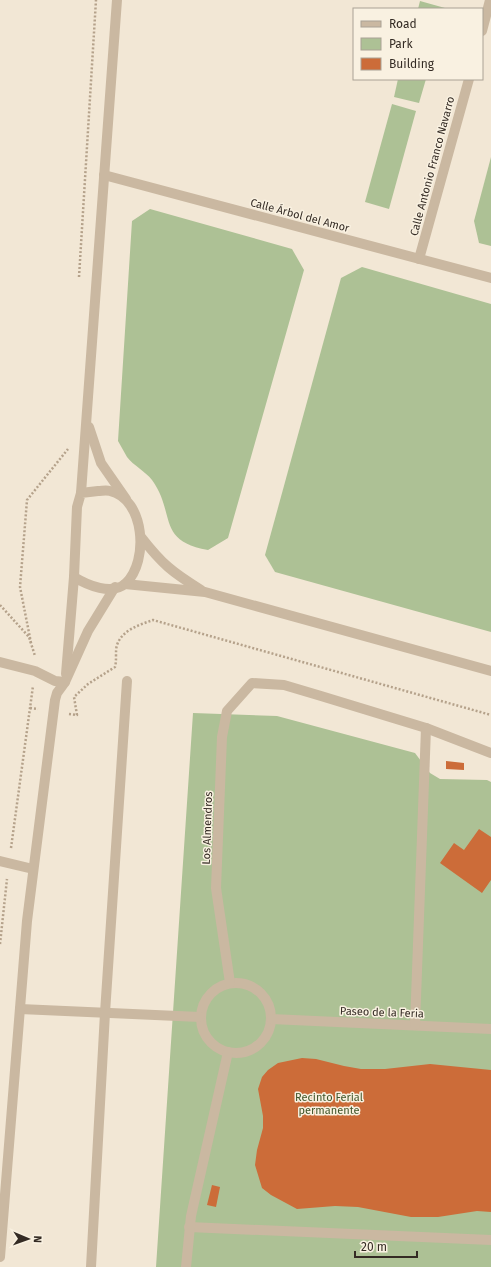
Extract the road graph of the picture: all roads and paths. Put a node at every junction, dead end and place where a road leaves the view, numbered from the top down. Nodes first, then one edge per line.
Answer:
1 (96, 0) edge
2 (117, 0) edge
3 (490, 0) edge
4 (483, 27) edge
5 (469, 80) edge
6 (104, 175) junction
7 (419, 259) junction
8 (491, 278) edge
9 (79, 282) dead end
10 (86, 416) junction
11 (69, 447) dead end
12 (81, 493) junction
13 (130, 504) junction
14 (141, 537) junction
15 (74, 577) junction
16 (125, 584) junction
17 (115, 587) junction
18 (205, 592) junction
19 (0, 605) edge
20 (31, 643) junction
21 (0, 662) edge
22 (35, 671) junction
23 (491, 671) edge
24 (127, 681) dead end
25 (65, 682) junction
26 (66, 713) dead end
27 (491, 716) edge
28 (426, 728) junction
29 (491, 753) edge
30 (11, 844) dead end
31 (0, 861) edge
32 (33, 869) junction
33 (7, 883) dead end
34 (0, 944) edge
35 (230, 983) junction
36 (20, 1009) junction
37 (105, 1013) junction
38 (200, 1017) junction
39 (271, 1019) junction
40 (415, 1025) junction
41 (491, 1029) edge
42 (228, 1052) junction
43 (189, 1227) junction
44 (491, 1240) edge
45 (0, 1257) edge
46 (91, 1267) edge
47 (186, 1267) edge

1 - 9 path
2 - 6 street
3 - 4 street
5 - 7 street, Calle Antonio Franco Navarro
6 - 7 street, Calle Árbol del Amor
6 - 10 street
7 - 8 street, Calle Árbol del Amor
10 - 12 street
10 - 13 street
11 - 20 path
12 - 13 street
12 - 15 street
13 - 14 street
14 - 16 street
14 - 18 street
15 - 17 street
15 - 25 street
16 - 17 street
16 - 18 street
17 - 25 street
18 - 23 street
19 - 20 path
20 - 22 path
21 - 22 street
22 - 25 street
22 - 30 path
24 - 37 street
25 - 32 street
26 - 27 path
28 - 29 street
28 - 35 street, Los Almendros
28 - 40 street
31 - 32 street
32 - 36 street
33 - 34 path
35 - 38 street
35 - 39 street
36 - 37 street
36 - 45 street
37 - 38 street
37 - 46 street
38 - 42 street
39 - 40 street, Paseo de la Feria
39 - 42 street
40 - 41 street, Paseo de la Feria
42 - 43 street
43 - 44 street
43 - 47 street

